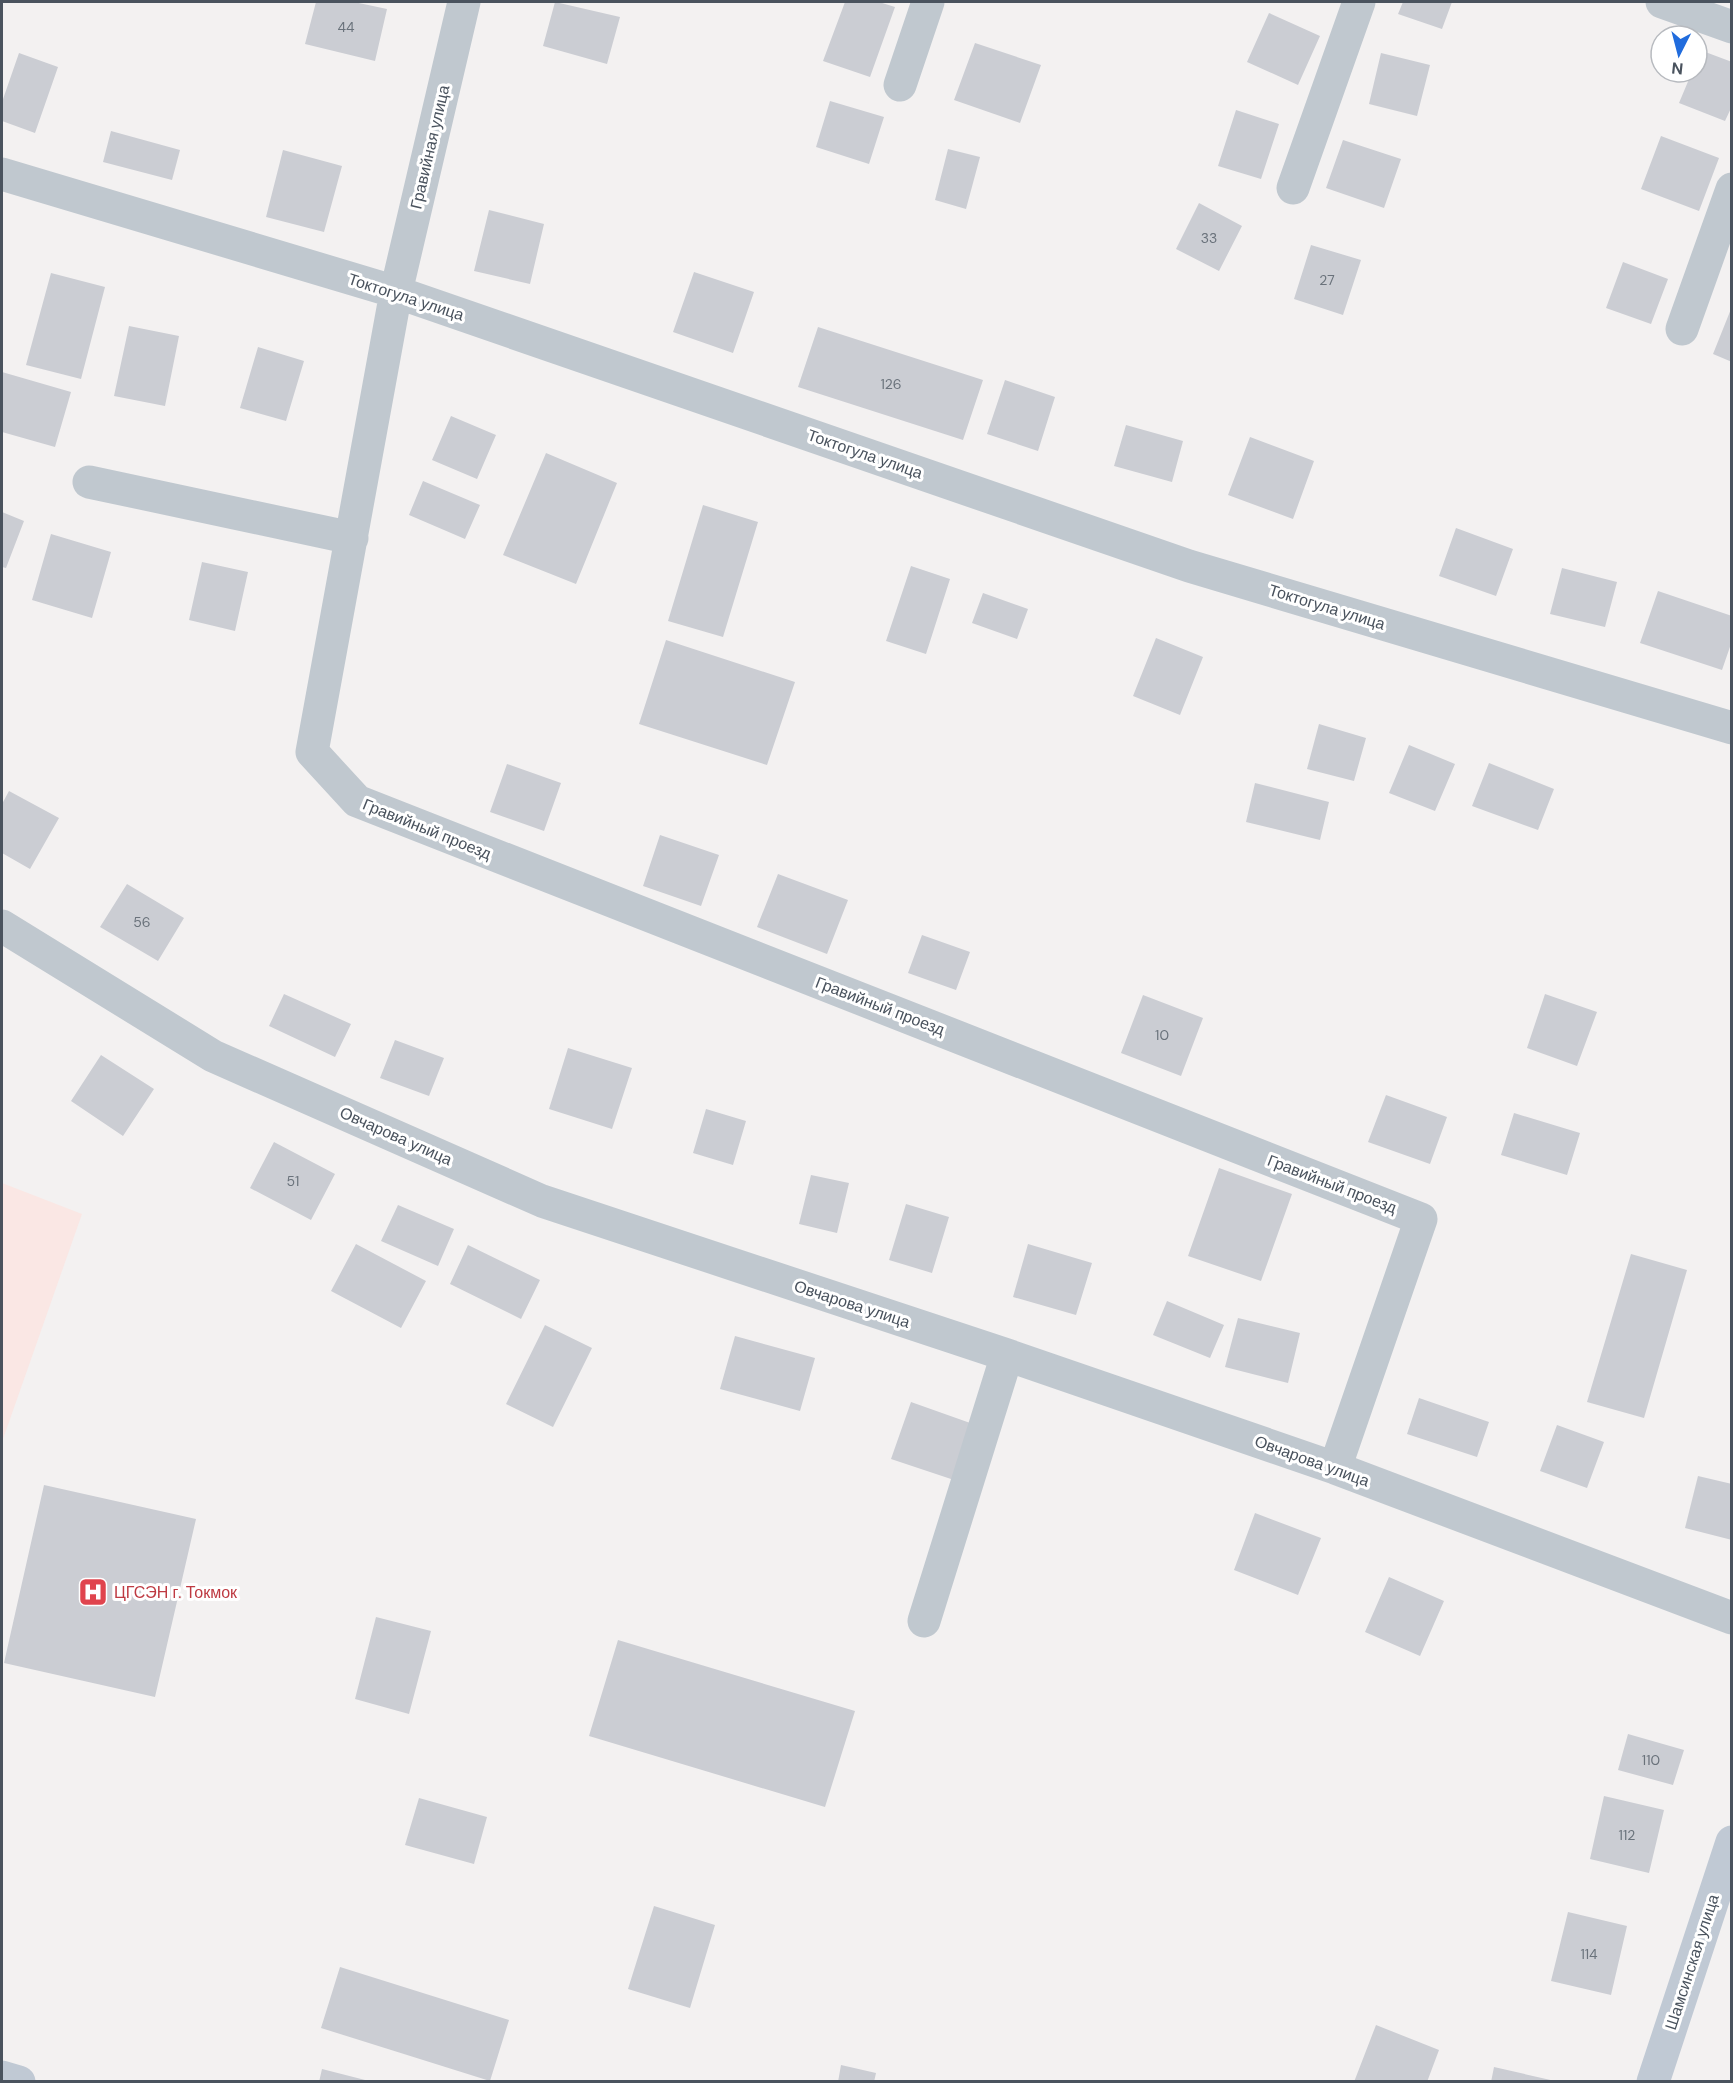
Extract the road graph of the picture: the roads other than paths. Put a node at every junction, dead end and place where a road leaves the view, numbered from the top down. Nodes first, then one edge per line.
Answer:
1 (464, 2) edge
2 (928, 2) edge
3 (1359, 2) edge
4 (1662, 2) edge
5 (1731, 27) edge
6 (900, 85) dead end
7 (2, 174) edge
8 (1293, 188) dead end
9 (1731, 189) edge
10 (396, 292) junction
11 (1682, 329) dead end
12 (89, 482) dead end
13 (352, 538) junction
14 (1731, 728) edge
15 (2, 926) edge
16 (1007, 1355) junction
17 (1335, 1468) junction
18 (1731, 1618) edge
19 (924, 1621) dead end
20 (1731, 1842) edge
21 (2, 2077) edge
22 (19, 2082) edge
23 (1653, 2082) edge

1 - 10 street, Гравийная улица
2 - 6 street
3 - 8 street
4 - 5 street
7 - 10 street, Токтогула улица
9 - 11 street
10 - 13 street, Гравийный проезд
10 - 14 street, Токтогула улица
12 - 13 street
13 - 17 street, Гравийный проезд
15 - 16 street, Овчарова улица
16 - 17 street, Овчарова улица
16 - 19 street
17 - 18 street, Овчарова улица
20 - 23 main road, Шамсинская улица
21 - 22 main road

